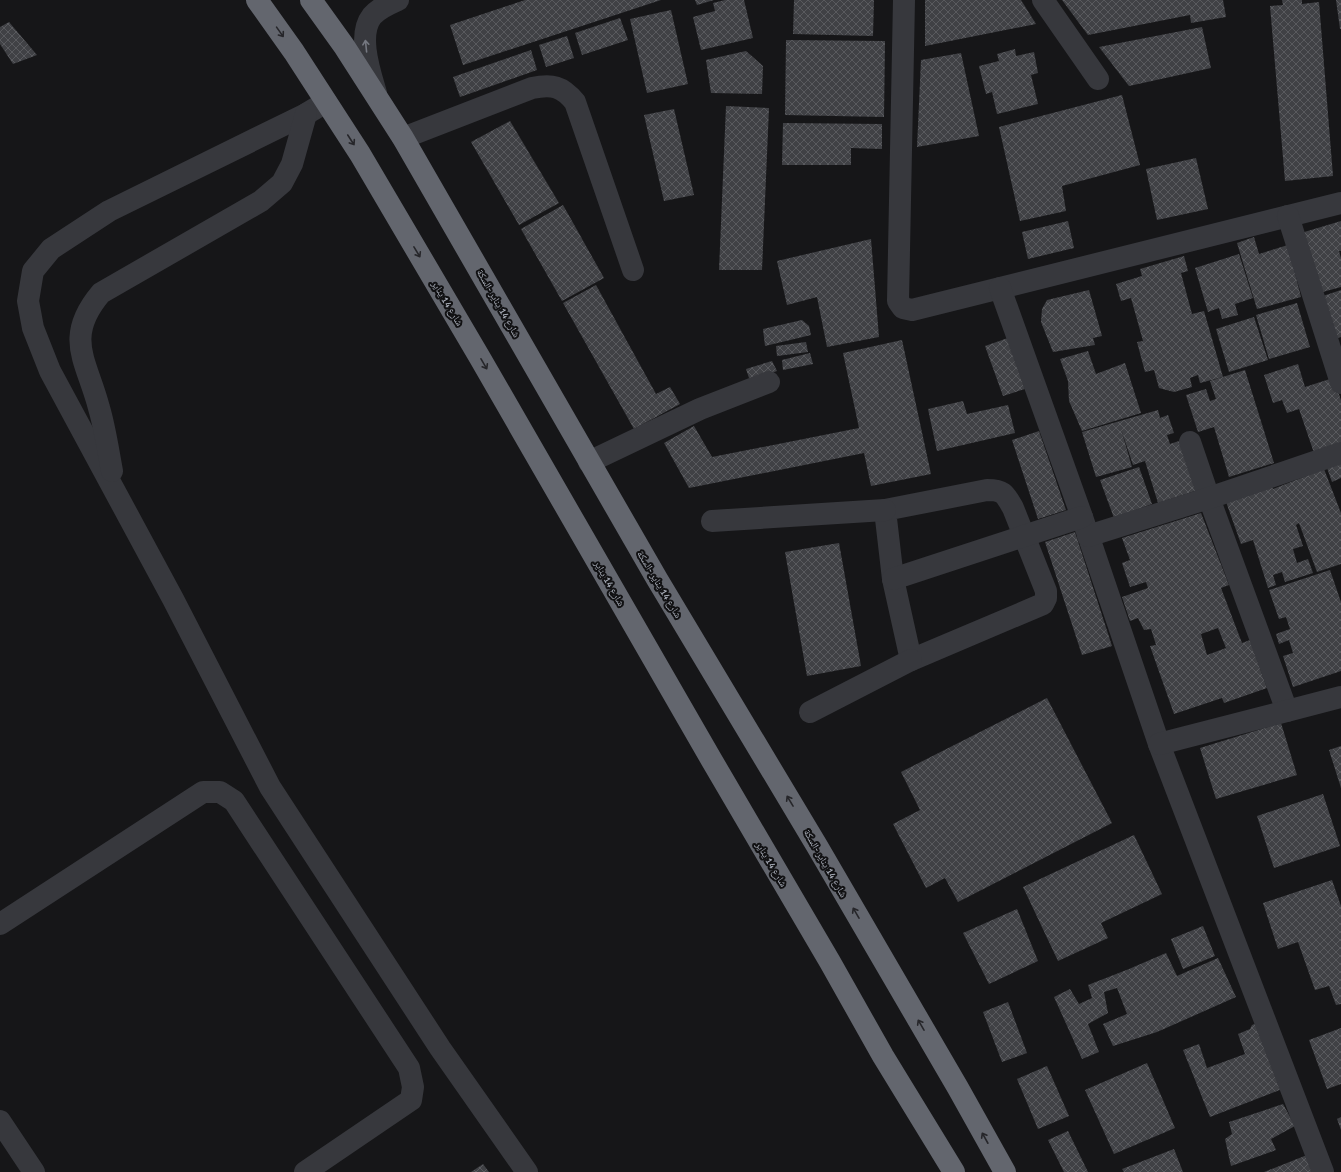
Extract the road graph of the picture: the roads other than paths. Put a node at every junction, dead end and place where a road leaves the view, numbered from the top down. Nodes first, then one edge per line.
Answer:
1 (257, 0) edge
2 (311, 0) edge
3 (398, 0) edge
4 (904, 0) edge
5 (1043, 0) edge
6 (1098, 79) dead end
7 (377, 98) junction
8 (326, 102) junction
9 (306, 114) junction
10 (403, 138) junction
11 (1341, 203) edge
12 (1288, 216) junction
13 (633, 270) dead end
14 (1000, 288) junction
15 (769, 382) dead end
16 (1341, 383) edge
17 (1190, 442) dead end
18 (1341, 453) edge
19 (588, 462) junction
20 (117, 494) junction
21 (1209, 498) junction
22 (885, 510) junction
23 (712, 520) dead end
24 (1085, 526) junction
25 (1024, 536) junction
26 (893, 579) junction
27 (911, 660) junction
28 (1341, 697) edge
29 (1287, 711) junction
30 (810, 712) dead end
31 (1159, 744) junction
32 (0, 924) edge
33 (0, 1121) edge
34 (34, 1172) edge
35 (305, 1172) edge
36 (527, 1172) edge
37 (954, 1172) edge
38 (1005, 1172) edge
39 (1322, 1172) edge

1 -> 8 highway, شارع 14 يناير
2 - 7 highway, شارع 14 يناير -السكة
7 -> 3 street
4 - 14 street
5 - 6 street
7 - 10 highway, شارع 14 يناير -السكة
8 - 9 street
8 -> 37 highway, شارع 14 يناير
9 - 20 street
9 - 20 street
10 - 13 street
10 - 19 highway, شارع 14 يناير -السكة
11 - 12 street
12 - 14 street
12 - 16 street
14 - 24 street
15 - 19 street
17 - 21 street
18 - 21 street
38 -> 19 highway, شارع 14 يناير -السكة
20 - 36 street
21 - 24 street
21 - 29 street
22 - 23 street
22 - 25 street
22 - 26 street
24 - 25 street
24 - 31 street
25 - 26 street
25 - 27 street
26 - 27 street
27 - 30 street
28 - 29 street
29 - 31 street
31 - 39 street
32 - 35 street
33 - 34 street

